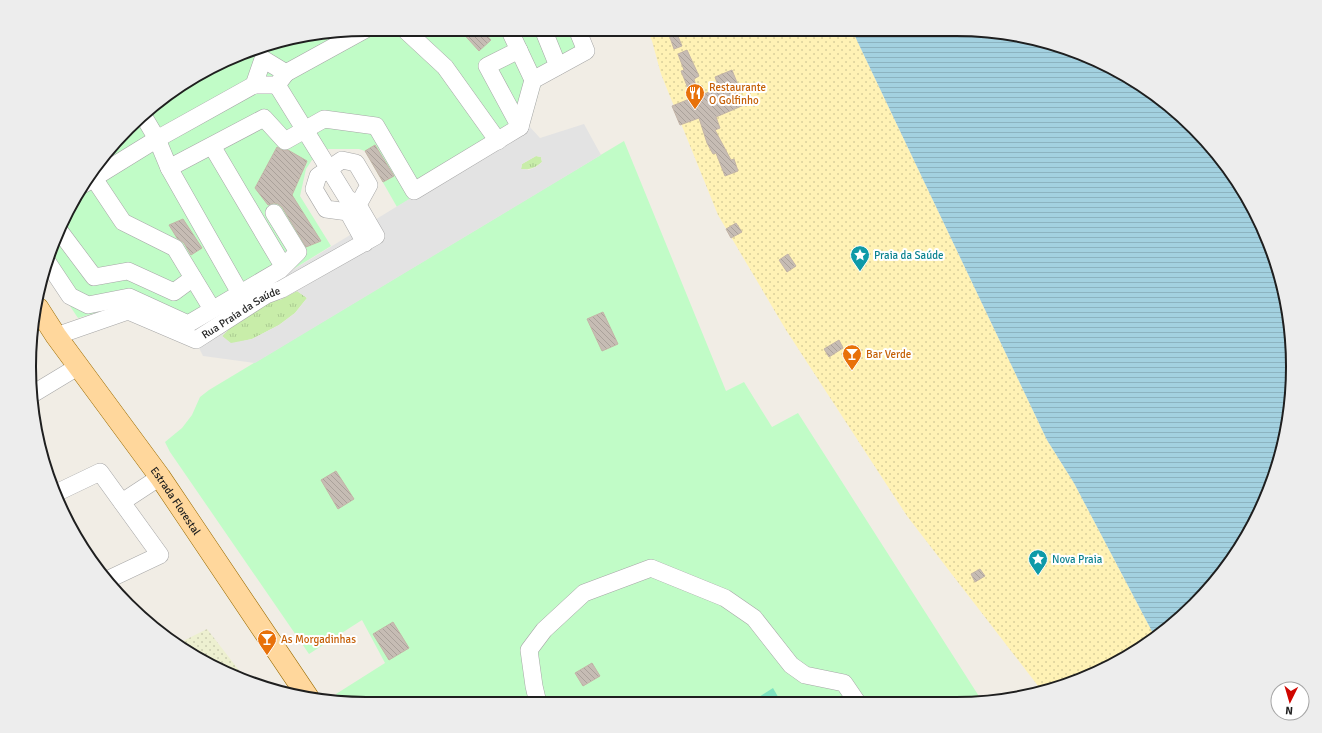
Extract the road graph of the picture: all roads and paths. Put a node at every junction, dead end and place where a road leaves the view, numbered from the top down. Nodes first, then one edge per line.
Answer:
1 (412, 36) edge
2 (513, 36) edge
3 (546, 36) edge
4 (580, 36) edge
5 (353, 37) edge
6 (519, 50) junction
7 (263, 53) edge
8 (260, 54) edge
9 (558, 66) junction
10 (281, 80) junction
11 (534, 80) junction
12 (254, 85) junction
13 (146, 121) edge
14 (520, 127) junction
15 (305, 130) junction
16 (157, 139) junction
17 (498, 140) junction
18 (212, 146) junction
19 (169, 168) junction
20 (329, 168) junction
21 (98, 174) edge
22 (92, 183) edge
23 (351, 205) junction
24 (274, 213) dead end
25 (63, 236) edge
26 (283, 266) junction
27 (51, 268) edge
28 (193, 278) junction
29 (240, 293) junction
30 (212, 309) junction
31 (41, 312) edge
32 (56, 336) junction
33 (79, 366) junction
34 (37, 391) edge
35 (160, 477) junction
36 (60, 491) edge
37 (122, 502) junction
38 (112, 577) edge
39 (304, 691) edge
40 (537, 697) edge
41 (854, 697) edge

1 - 17 street
2 - 6 street
3 - 9 street
4 - 9 street
5 - 10 street
6 - 11 street
6 - 14 street
7 - 10 street
8 - 12 street
9 - 11 street
10 - 12 street
10 - 15 street
11 - 14 street
12 - 16 street
13 - 16 street
14 - 17 street
15 - 17 street
15 - 18 street
15 - 20 street
16 - 19 street
16 - 21 street
18 - 19 street
18 - 26 street
19 - 29 street
20 - 23 street
20 - 23 street
20 - 23 street
22 - 28 street
23 - 32 street, Rua Praia da Saúde
24 - 26 street
25 - 28 street
26 - 29 street
27 - 30 street
28 - 30 street
29 - 30 street
31 - 32 main road, Estrada Florestal
32 - 33 main road, Estrada Florestal
33 - 34 street
33 - 35 main road, Estrada Florestal
35 - 37 street
35 - 39 main road, Estrada Florestal
36 - 37 street
37 - 38 street
40 - 41 street

